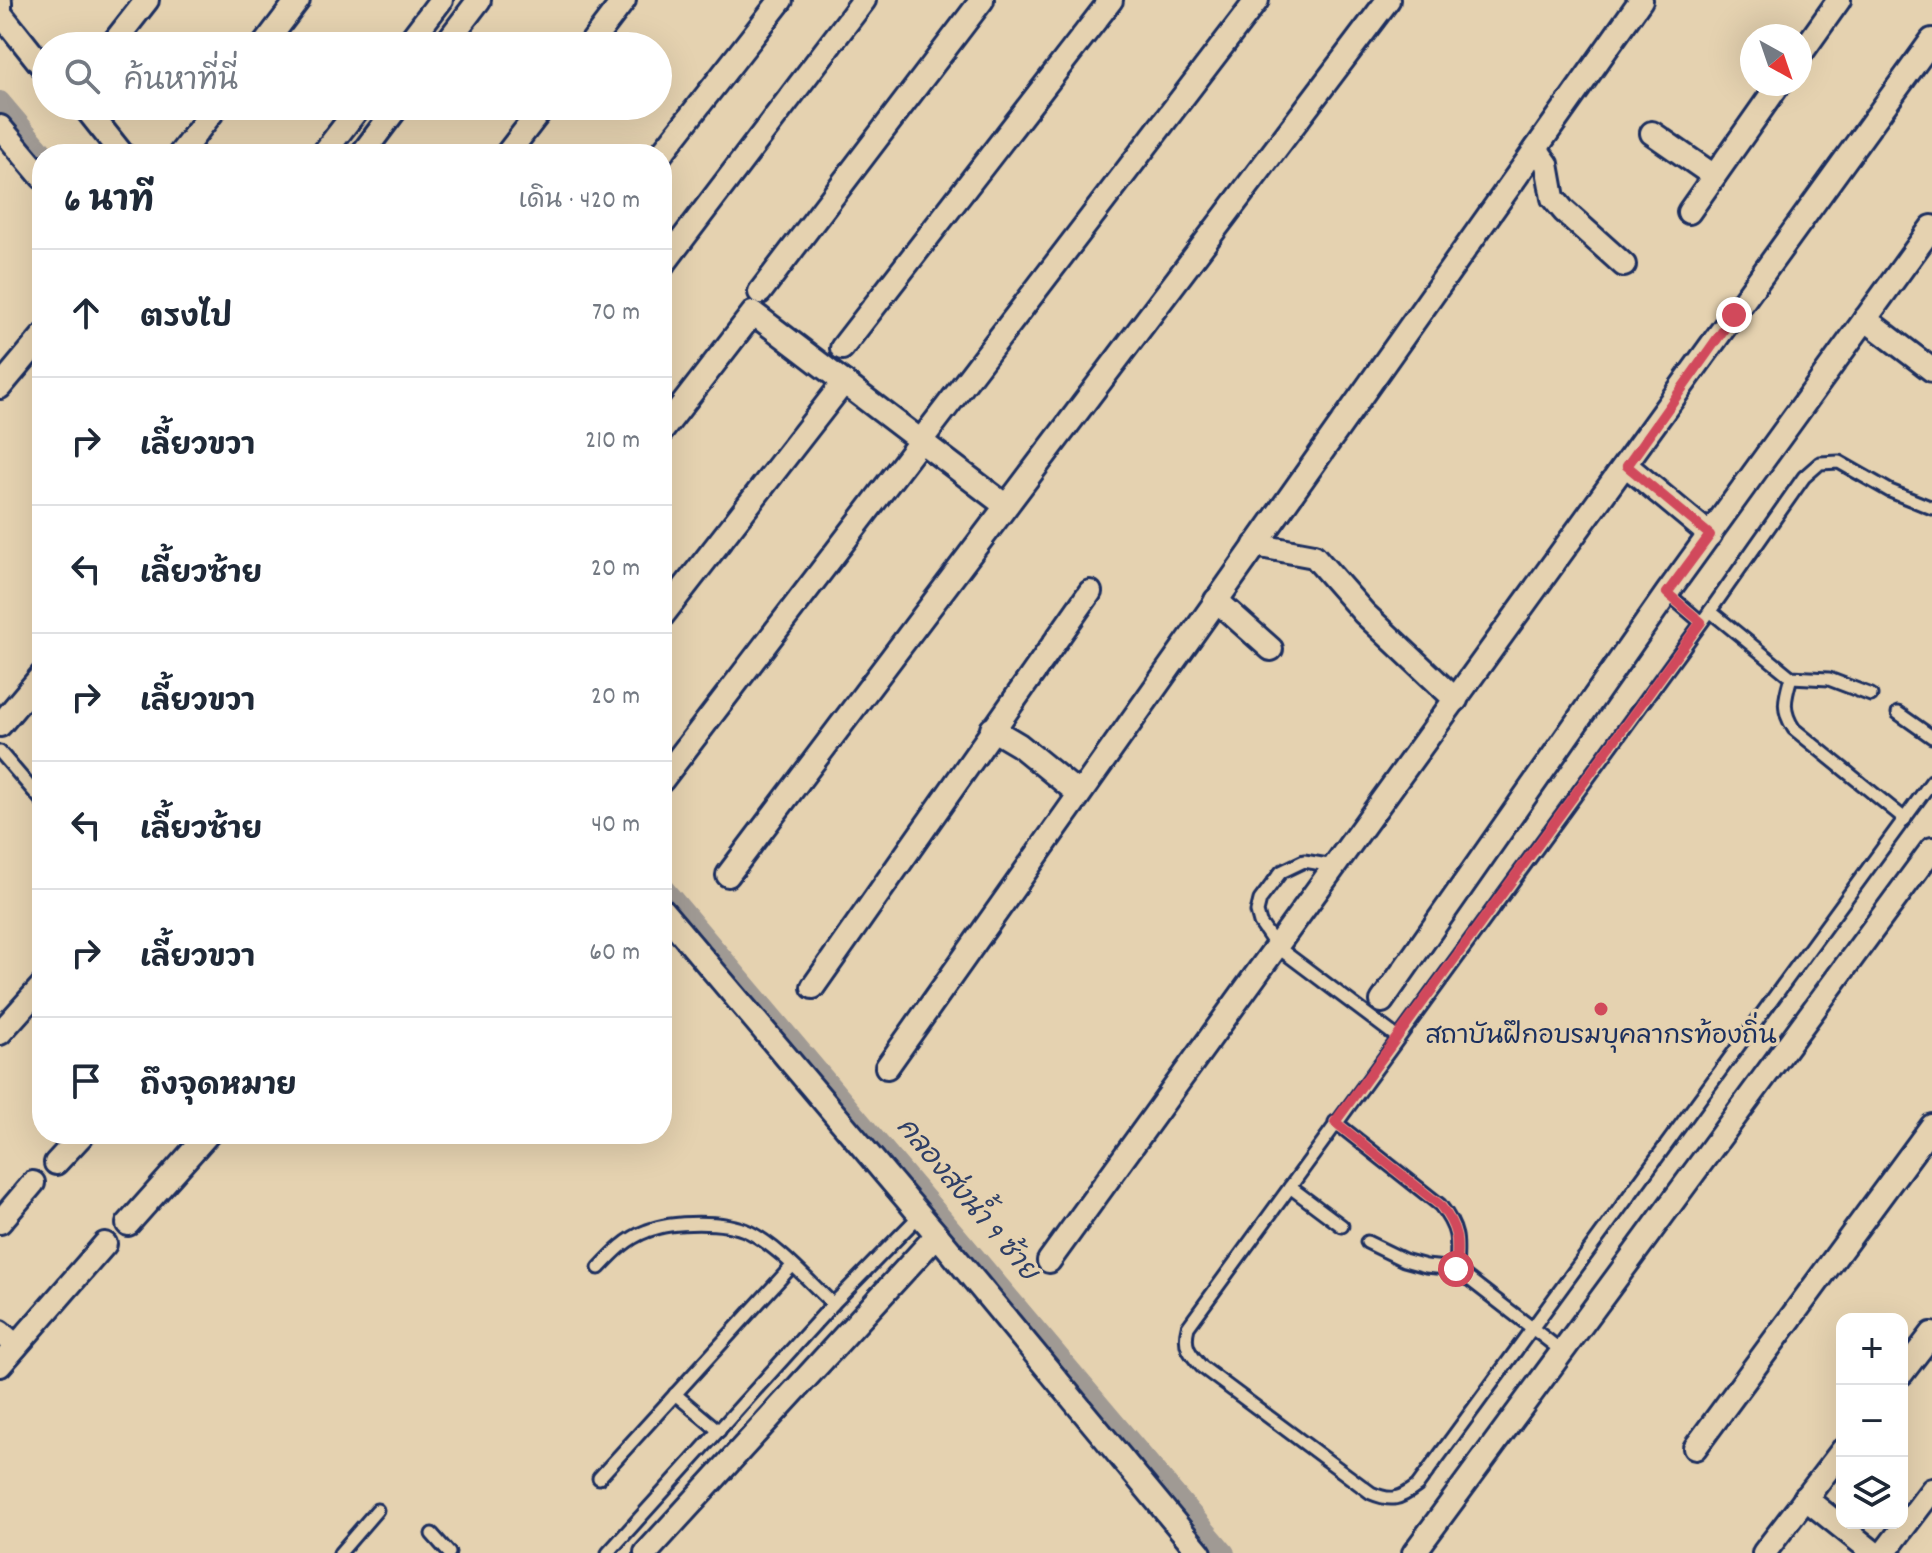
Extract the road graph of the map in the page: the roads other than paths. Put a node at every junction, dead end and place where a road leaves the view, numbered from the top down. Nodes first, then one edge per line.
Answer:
1 (147, 0) edge
2 (298, 0) edge
3 (441, 0) edge
4 (479, 0) edge
5 (624, 0) edge
6 (781, 0) edge
7 (864, 0) edge
8 (982, 0) edge
9 (1111, 0) edge
10 (1257, 0) edge
11 (1388, 0) edge
12 (1641, 0) edge
13 (1839, 0) edge
14 (0, 1) edge
15 (122, 32) edge
16 (274, 32) edge
17 (417, 32) edge
18 (455, 32) edge
19 (600, 32) edge
20 (1812, 38) edge
21 (1932, 40) edge
22 (32, 53) edge
23 (1771, 96) edge
24 (95, 120) edge
25 (206, 120) edge
26 (349, 120) edge
27 (388, 120) edge
28 (533, 120) edge
29 (0, 127) edge
30 (1652, 133) dead end
31 (114, 144) edge
32 (188, 144) edge
33 (331, 144) edge
34 (370, 144) edge
35 (515, 144) edge
36 (669, 144) edge
37 (1536, 149) junction
38 (32, 165) edge
39 (1714, 176) junction
40 (1689, 212) dead end
41 (1932, 227) edge
42 (672, 253) edge
43 (1624, 265) dead end
44 (760, 292) dead end
45 (1865, 319) junction
46 (842, 348) dead end
47 (32, 349) edge
48 (1932, 370) edge
49 (844, 382) junction
50 (0, 387) edge
51 (672, 418) edge
52 (922, 440) junction
53 (1627, 466) junction
54 (1006, 506) junction
55 (1932, 508) edge
56 (1710, 535) junction
57 (1255, 545) junction
58 (1090, 592) dead end
59 (1667, 593) junction
60 (1216, 600) junction
61 (672, 603) edge
62 (1710, 611) junction
63 (1701, 622) junction
64 (1271, 649) dead end
65 (1791, 677) junction
66 (32, 687) edge
67 (1871, 695) dead end
68 (1456, 700) junction
69 (1898, 713) dead end
70 (0, 725) edge
71 (992, 729) junction
72 (1932, 737) edge
73 (0, 752) edge
74 (672, 767) edge
75 (1932, 781) edge
76 (32, 789) edge
77 (1079, 794) junction
78 (1905, 819) junction
79 (1932, 849) edge
80 (1334, 866) junction
81 (728, 875) dead end
82 (672, 922) edge
83 (1276, 946) junction
84 (813, 987) dead end
85 (32, 997) edge
86 (1382, 1001) dead end
87 (0, 1033) edge
88 (1397, 1037) junction
89 (887, 1067) dead end
90 (1335, 1122) junction
91 (1932, 1126) edge
92 (74, 1144) edge
93 (199, 1144) edge
94 (56, 1163) dead end
95 (33, 1183) dead end
96 (1290, 1187) junction
97 (920, 1215) junction
98 (0, 1222) edge
99 (128, 1224) dead end
100 (1342, 1226) dead end
101 (937, 1235) junction
102 (1367, 1242) dead end
103 (105, 1244) dead end
104 (1049, 1261) dead end
105 (792, 1266) junction
106 (599, 1268) dead end
107 (1456, 1269) junction
108 (833, 1304) junction
109 (1533, 1330) junction
110 (1932, 1334) edge
111 (8, 1339) edge
112 (1563, 1352) junction
113 (0, 1365) edge
114 (1908, 1365) edge
115 (675, 1394) junction
116 (719, 1431) junction
117 (1695, 1448) dead end
118 (1837, 1457) edge
119 (599, 1478) dead end
120 (1932, 1490) edge
121 (1805, 1498) junction
122 (377, 1510) dead end
123 (432, 1534) dead end
124 (340, 1553) edge
125 (449, 1553) edge
126 (608, 1553) edge
127 (646, 1553) edge
128 (1200, 1553) edge
129 (1414, 1553) edge
130 (1764, 1553) edge
131 (1874, 1553) edge
132 (1884, 1553) edge

1 - 15 street
2 - 16 street
3 - 17 street
4 - 18 street
5 - 19 street
6 - 36 street
7 - 42 street
8 - 44 street
9 - 46 street
10 - 52 street
11 - 54 street
12 - 37 street
13 - 20 street
14 - 22 street
21 - 53 street
23 - 39 street
24 - 31 street
25 - 32 street
26 - 33 street
27 - 34 street
28 - 35 street
29 - 38 street
30 - 39 street
37 - 43 street
37 - 57 street
39 - 40 street
41 - 45 street
45 - 48 street
45 - 56 street
47 - 50 street
49 - 51 street
49 - 52 street
49 - 61 street
52 - 54 street
52 - 74 street
53 - 56 street
53 - 68 street
54 - 81 street
55 - 62 lane
56 - 59 street
57 - 60 street
57 - 68 street
58 - 71 street
59 - 63 lane
59 - 86 street
60 - 64 street
60 - 77 street
62 - 63 lane
62 - 65 lane
63 - 88 lane
65 - 67 lane
65 - 78 lane
66 - 70 street
68 - 80 street
69 - 72 lane
71 - 77 street
71 - 84 street
73 - 76 lane
75 - 78 lane
77 - 89 street
78 - 109 lane
79 - 112 street
80 - 83 street
80 - 83 lane
82 - 97 street
83 - 88 lane
83 - 104 street
85 - 87 street
88 - 90 lane
90 - 96 lane
90 - 107 lane
91 - 117 street
92 - 94 street
93 - 99 street
95 - 98 street
96 - 100 lane
96 - 109 lane
97 - 101 street
97 - 108 lane
101 - 127 street
101 - 128 street
102 - 107 lane
103 - 111 street
105 - 106 lane
105 - 108 lane
105 - 115 lane
107 - 109 lane
108 - 116 lane
109 - 112 lane
110 - 114 street
111 - 113 street
112 - 129 street
115 - 116 lane
115 - 119 lane
116 - 126 lane
118 - 121 street
120 - 132 street
121 - 130 street
121 - 131 street
122 - 124 lane
123 - 125 lane

